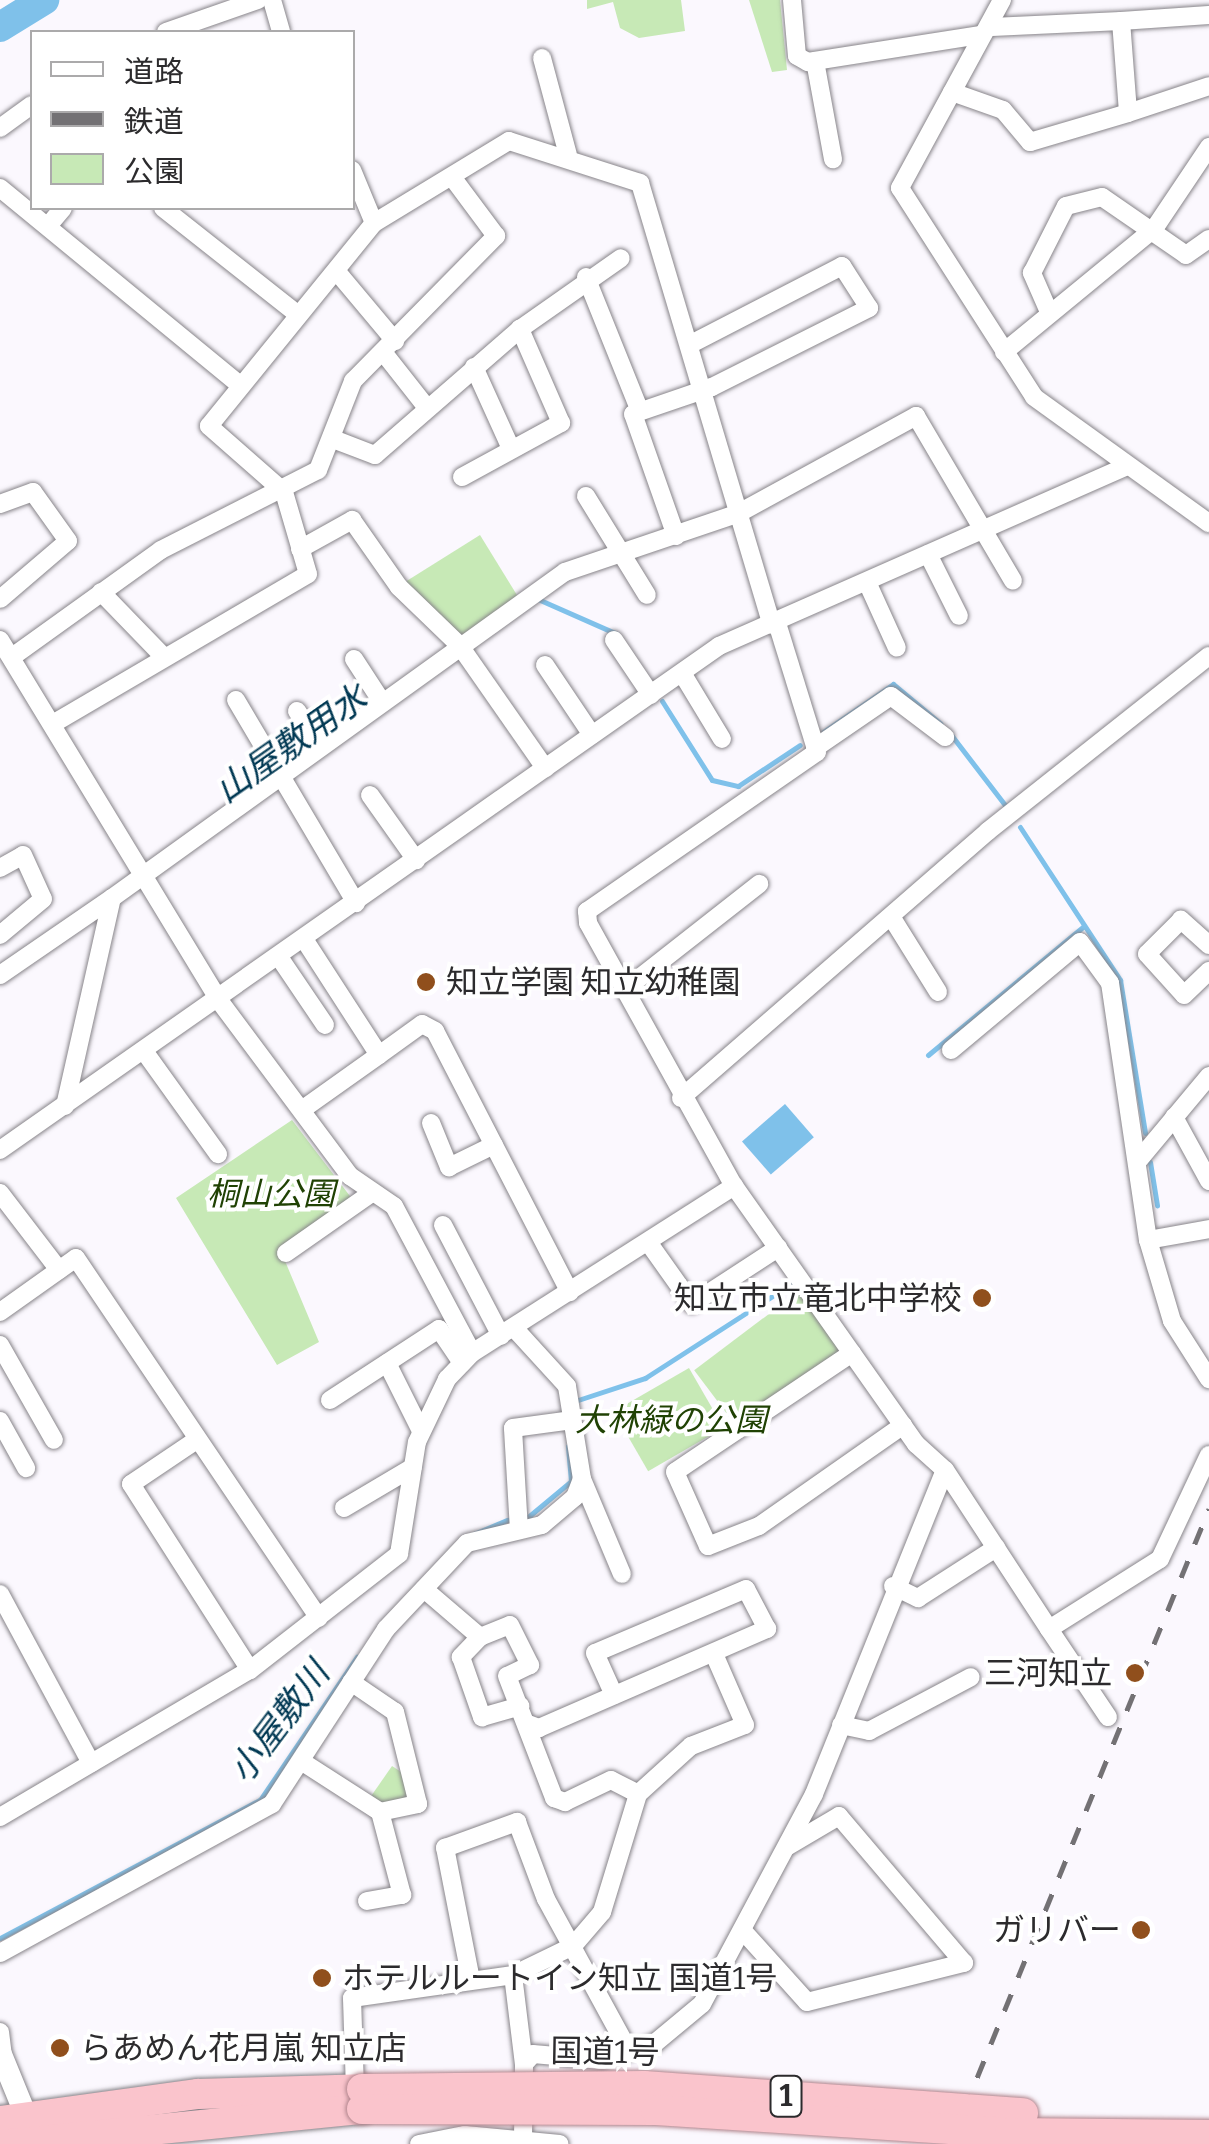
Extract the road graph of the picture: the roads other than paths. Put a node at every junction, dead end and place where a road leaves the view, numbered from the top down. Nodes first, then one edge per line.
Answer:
1 (258, 0) edge
2 (272, 0) edge
3 (792, 0) edge
4 (1002, 0) edge
5 (1209, 15) edge
6 (1121, 21) junction
7 (172, 30) edge
8 (280, 30) edge
9 (987, 31) junction
10 (542, 58) dead end
11 (815, 60) junction
12 (1209, 86) edge
13 (952, 92) junction
14 (30, 107) edge
15 (1128, 113) junction
16 (0, 128) edge
17 (1209, 147) edge
18 (568, 155) junction
19 (834, 159) dead end
20 (355, 177) edge
21 (452, 178) junction
22 (0, 188) edge
23 (61, 210) edge
24 (165, 210) edge
25 (374, 223) junction
26 (48, 226) junction
27 (1154, 228) junction
28 (1209, 240) edge
29 (621, 258) dead end
30 (338, 273) junction
31 (586, 277) junction
32 (1050, 312) junction
33 (297, 314) junction
34 (520, 328) junction
35 (691, 344) junction
36 (389, 347) junction
37 (1004, 352) junction
38 (474, 367) junction
39 (240, 384) junction
40 (699, 386) junction
41 (427, 408) junction
42 (640, 410) junction
43 (333, 439) junction
44 (509, 444) junction
45 (1124, 467) junction
46 (462, 477) dead end
47 (284, 492) junction
48 (586, 496) dead end
49 (0, 504) edge
50 (739, 513) junction
51 (1209, 523) edge
52 (982, 528) junction
53 (676, 536) junction
54 (300, 550) junction
55 (617, 554) junction
56 (928, 554) junction
57 (1013, 581) dead end
58 (867, 582) junction
59 (101, 592) junction
60 (648, 594) dead end
61 (0, 600) edge
62 (960, 616) dead end
63 (774, 624) junction
64 (0, 640) edge
65 (614, 640) dead end
66 (460, 646) junction
67 (896, 648) dead end
68 (162, 654) junction
69 (1209, 656) edge
70 (12, 657) junction
71 (354, 659) dead end
72 (545, 665) dead end
73 (682, 672) junction
74 (651, 695) junction
75 (236, 700) dead end
76 (382, 702) junction
77 (297, 711) dead end
78 (56, 722) junction
79 (592, 735) junction
80 (945, 737) dead end
81 (722, 739) dead end
82 (320, 746) junction
83 (816, 748) junction
84 (546, 768) junction
85 (277, 776) junction
86 (370, 794) dead end
87 (416, 860) junction
88 (0, 868) edge
89 (142, 873) junction
90 (760, 884) dead end
91 (112, 898) junction
92 (356, 903) junction
93 (892, 918) junction
94 (0, 935) edge
95 (304, 939) junction
96 (1209, 944) edge
97 (278, 957) junction
98 (1209, 971) edge
99 (0, 975) edge
100 (624, 990) junction
101 (938, 992) dead end
102 (218, 999) junction
103 (325, 1025) dead end
104 (951, 1050) dead end
105 (144, 1051) junction
106 (379, 1055) junction
107 (1209, 1076) edge
108 (681, 1098) junction
109 (65, 1106) junction
110 (303, 1109) junction
111 (1174, 1117) junction
112 (431, 1123) dead end
113 (494, 1145) junction
114 (0, 1150) edge
115 (218, 1154) dead end
116 (1138, 1161) junction
117 (1209, 1181) edge
118 (734, 1186) junction
119 (0, 1192) edge
120 (373, 1192) junction
121 (443, 1224) dead end
122 (1209, 1229) edge
123 (1148, 1240) junction
124 (648, 1242) junction
125 (778, 1248) junction
126 (286, 1252) dead end
127 (60, 1270) junction
128 (570, 1292) junction
129 (0, 1312) edge
130 (507, 1332) junction
131 (0, 1345) edge
132 (852, 1353) junction
133 (467, 1358) junction
134 (386, 1363) junction
135 (1209, 1379) edge
136 (330, 1400) dead end
137 (572, 1420) junction
138 (0, 1421) edge
139 (903, 1426) junction
140 (420, 1432) junction
141 (54, 1440) dead end
142 (194, 1441) junction
143 (1209, 1455) edge
144 (26, 1468) dead end
145 (413, 1468) junction
146 (945, 1470) junction
147 (582, 1479) junction
148 (344, 1508) dead end
149 (519, 1530) junction
150 (996, 1548) junction
151 (622, 1574) dead end
152 (893, 1586) junction
153 (424, 1590) junction
154 (0, 1594) edge
155 (319, 1618) junction
156 (1049, 1628) junction
157 (480, 1637) junction
158 (714, 1654) junction
159 (250, 1670) junction
160 (971, 1676) dead end
161 (351, 1682) junction
162 (614, 1695) junction
163 (520, 1706) junction
164 (1108, 1717) dead end
165 (528, 1724) junction
166 (841, 1725) junction
167 (301, 1761) junction
168 (91, 1763) junction
169 (638, 1794) junction
170 (380, 1812) junction
171 (0, 1817) edge
172 (788, 1846) junction
173 (367, 1901) dead end
174 (744, 1932) junction
175 (574, 1946) junction
176 (0, 1953) edge
177 (513, 1975) junction
178 (471, 1980) junction
179 (0, 2032) edge
180 (629, 2052) junction
181 (1, 2055) edge
182 (524, 2064) junction
183 (360, 2095) junction
184 (1209, 2114) edge
185 (18, 2131) edge
186 (1209, 2135) edge
187 (523, 2138) junction
188 (419, 2144) edge
189 (560, 2144) edge

1 - 7 street
2 - 8 street
3 - 11 street
4 - 9 street
5 - 6 street
6 - 9 street
6 - 15 street
9 - 11 street
9 - 13 street
10 - 18 street
11 - 19 street
12 - 15 street
13 - 15 street
13 - 37 street
14 - 16 street
17 - 27 street
18 - 21 street
18 - 35 street
20 - 25 street
21 - 25 street
21 - 36 street
22 - 26 street
23 - 26 street
24 - 33 street
25 - 30 street
26 - 39 street
27 - 28 street
27 - 32 street
27 - 32 street
29 - 31 street
30 - 33 street
30 - 36 street
31 - 34 street
31 - 42 street
32 - 37 street
33 - 39 street
34 - 38 street
34 - 44 street
35 - 40 street
35 - 40 street
36 - 41 street
36 - 43 street
37 - 45 street
38 - 41 street
38 - 44 street
39 - 47 street
40 - 42 street
40 - 50 street
41 - 43 street
42 - 53 street
43 - 47 street
44 - 46 street
45 - 51 street
45 - 52 street
47 - 54 street
47 - 59 street
48 - 55 street
49 - 61 street
50 - 52 street
50 - 53 street
50 - 63 street
52 - 56 street
52 - 57 street
53 - 55 street
54 - 66 street
54 - 68 street
55 - 60 street
55 - 66 street
56 - 58 street
56 - 62 street
58 - 63 street
58 - 67 street
59 - 68 street
59 - 70 street
63 - 73 street
63 - 83 street
64 - 70 street
65 - 74 street
66 - 76 street
66 - 84 street
68 - 78 street
69 - 93 street
70 - 78 street
71 - 76 street
72 - 79 street
73 - 74 street
73 - 81 street
74 - 79 street
75 - 85 street
76 - 82 street
77 - 82 street
78 - 89 street
79 - 84 street
80 - 83 street
82 - 85 street
83 - 100 street
84 - 87 street
85 - 89 street
85 - 92 street
86 - 87 street
87 - 92 street
88 - 94 street
89 - 91 street
89 - 102 street
90 - 100 street
91 - 99 street
91 - 109 street
92 - 95 street
93 - 101 street
93 - 108 street
95 - 97 street
95 - 106 street
96 - 98 street
97 - 102 street
97 - 103 street
100 - 108 street
102 - 105 street
102 - 110 street
104 - 116 street
105 - 109 street
105 - 115 street
106 - 110 street
106 - 113 street
107 - 111 street
108 - 118 street
109 - 114 street
110 - 120 street
111 - 116 street
111 - 117 street
112 - 113 street
113 - 128 street
116 - 123 street
118 - 124 street
118 - 125 street
119 - 127 street
120 - 126 street
120 - 133 street
121 - 130 street
122 - 123 street
123 - 135 street
124 - 125 street
124 - 128 street
125 - 132 street
127 - 129 street
127 - 142 street
128 - 130 street
130 - 133 street
130 - 137 street
131 - 141 street
132 - 139 street
132 - 139 street
133 - 134 street
133 - 140 street
134 - 136 street
134 - 140 street
137 - 147 street
137 - 149 street
138 - 144 street
139 - 146 street
140 - 145 street
142 - 155 street
142 - 159 street
143 - 156 street
145 - 148 street
145 - 155 street
146 - 150 street
146 - 152 street
147 - 149 street
147 - 151 street
149 - 153 street
150 - 152 street
150 - 156 street
152 - 166 street
153 - 157 street
153 - 161 street
154 - 168 street
155 - 159 street
156 - 164 street
157 - 163 street
157 - 163 street
158 - 162 street
158 - 162 street
158 - 169 street
159 - 168 street
160 - 166 street
161 - 167 street
161 - 170 street
162 - 165 street
163 - 165 street
165 - 169 street
166 - 172 street
167 - 170 street
167 - 176 street
168 - 171 street
169 - 175 street
170 - 173 street
172 - 174 street
172 - 174 street
174 - 180 street
175 - 177 street
175 - 178 street
175 - 180 street
177 - 178 street
177 - 182 street
178 - 183 street
179 - 181 street
180 - 182 street
181 - 185 street
182 - 187 street
183 - 184 highway, 国道1号 / 1, bridge
183 - 185 highway, 国道1号 / 1
183 - 186 highway, 国道1号 / 1, bridge
187 - 188 street
187 - 189 street

